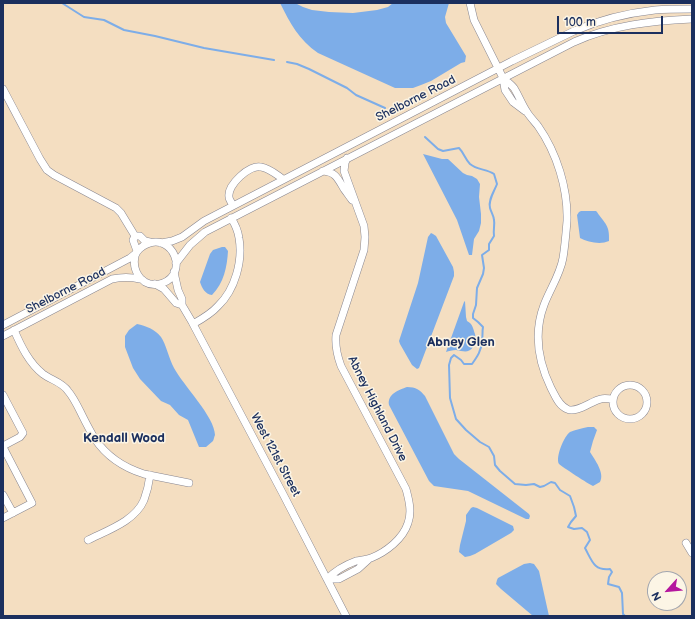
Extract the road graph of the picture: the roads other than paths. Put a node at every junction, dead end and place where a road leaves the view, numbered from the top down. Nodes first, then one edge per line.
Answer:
1 (470, 3) edge
2 (692, 8) edge
3 (692, 19) edge
4 (500, 73) junction
5 (3, 89) edge
6 (348, 158) junction
7 (323, 170) junction
8 (283, 180) junction
9 (233, 205) junction
10 (358, 208) junction
11 (231, 218) junction
12 (135, 236) junction
13 (150, 242) junction
14 (161, 243) junction
15 (136, 253) junction
16 (176, 263) junction
17 (174, 272) junction
18 (141, 279) junction
19 (155, 284) junction
20 (182, 305) junction
21 (193, 324) junction
22 (3, 325) edge
23 (14, 330) junction
24 (3, 336) edge
25 (3, 395) edge
26 (613, 399) junction
27 (3, 447) edge
28 (150, 475) junction
29 (189, 483) dead end
30 (3, 495) edge
31 (13, 513) junction
32 (3, 518) edge
33 (88, 540) dead end
34 (686, 544) dead end
35 (692, 553) edge
36 (327, 579) junction
37 (346, 616) edge

1 - 4 street
2 - 4 street, Shelborne Road
3 - 4 street, Shelborne Road
4 - 6 street, Shelborne Road
4 - 8 street, Shelborne Road
4 - 26 street
5 - 12 street
6 - 7 street, Shelborne Road
6 - 10 street, Abney Highland Drive
7 - 10 street, Abney Highland Drive
7 - 11 street, Shelborne Road
8 - 9 street, Shelborne Road
8 - 9 street
9 - 14 street, Shelborne Road
10 - 36 street, Abney Highland Drive
11 - 16 street, Shelborne Road
11 - 21 street
12 - 13 street
12 - 15 street
13 - 14 street
13 - 15 street
14 - 16 street
15 - 18 street
15 - 22 street, Shelborne Road
16 - 17 street
17 - 19 street
17 - 20 street, West 121st Street
18 - 19 street
18 - 23 street, Shelborne Road
19 - 20 street, West 121st Street
20 - 21 street, West 121st Street
21 - 36 street, West 121st Street
23 - 24 street, Shelborne Road
23 - 28 street
25 - 27 street
26 - 26 street
27 - 31 street
28 - 29 street
28 - 33 street
30 - 31 street
31 - 32 street
34 - 35 street
36 - 37 street, West 121st Street

